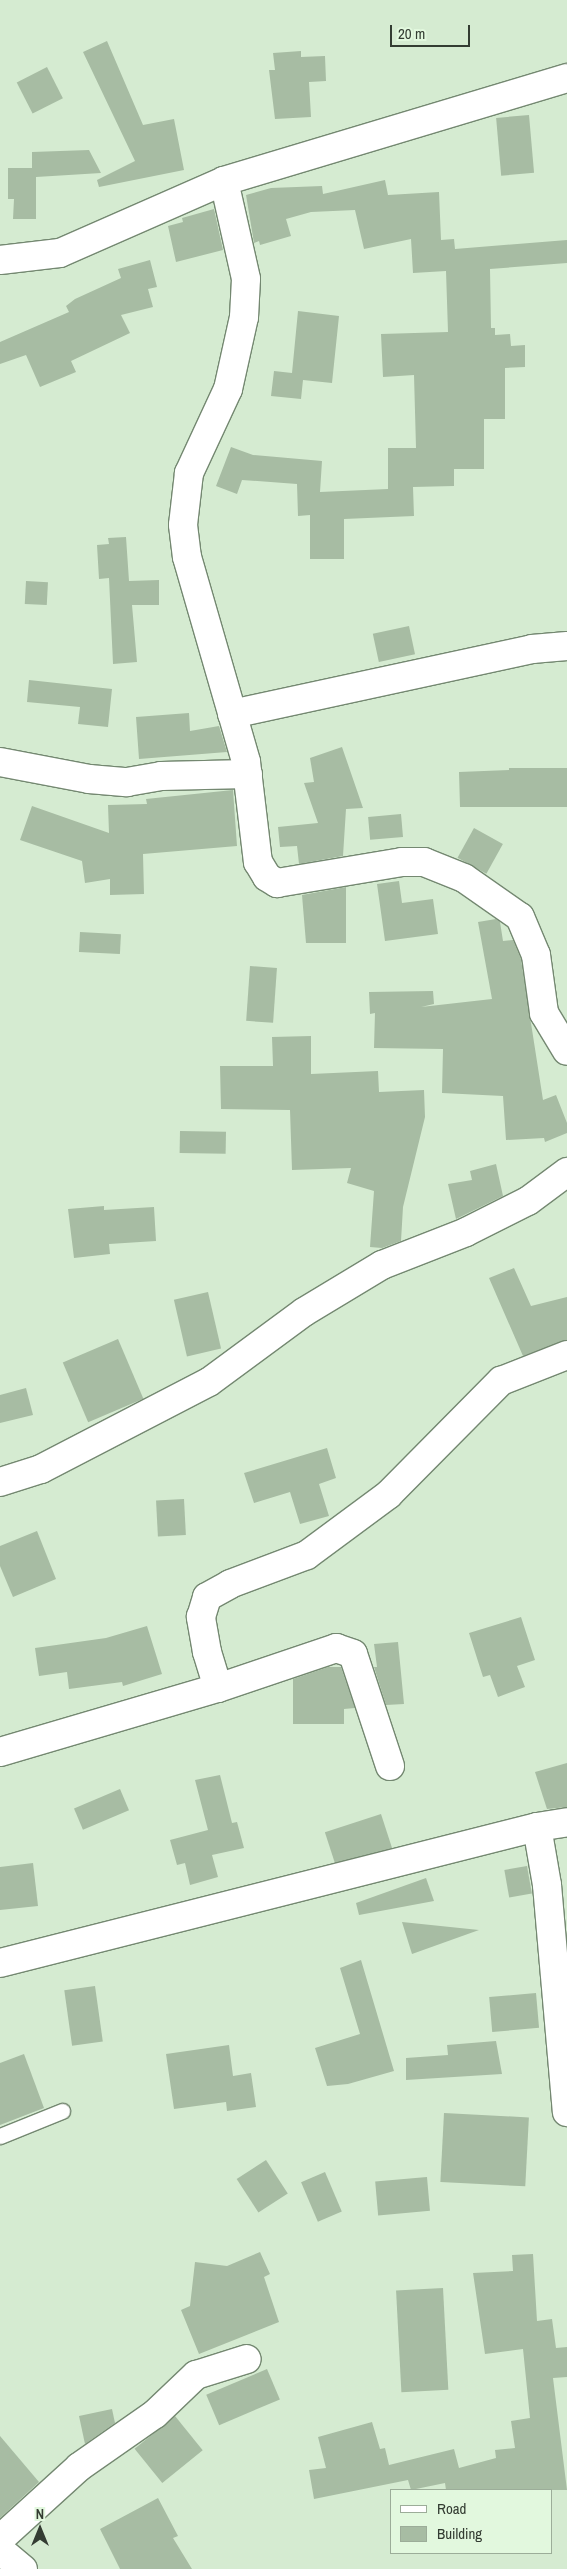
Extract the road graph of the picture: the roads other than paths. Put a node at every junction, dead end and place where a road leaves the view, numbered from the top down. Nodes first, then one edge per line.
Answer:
1 (567, 78) edge
2 (224, 181) junction
3 (0, 260) edge
4 (567, 646) edge
5 (232, 714) junction
6 (0, 762) edge
7 (248, 774) junction
8 (567, 1052) edge
9 (567, 1172) edge
10 (567, 1355) edge
11 (0, 1482) edge
12 (218, 1688) junction
13 (0, 1752) edge
14 (390, 1766) dead end
15 (567, 1822) edge
16 (537, 1827) junction
17 (0, 1963) edge
18 (62, 2111) dead end
19 (567, 2112) edge
20 (0, 2136) edge
21 (247, 2359) dead end
22 (0, 2540) edge
23 (0, 2550) edge
24 (23, 2569) edge

1 - 2 main road
2 - 3 main road
2 - 5 main road
4 - 5 main road
5 - 7 main road
6 - 7 main road
7 - 8 main road
9 - 11 main road
10 - 12 main road
12 - 13 main road
12 - 14 main road
15 - 16 main road
16 - 17 main road
16 - 19 main road
18 - 20 lane
21 - 22 main road
23 - 24 main road

